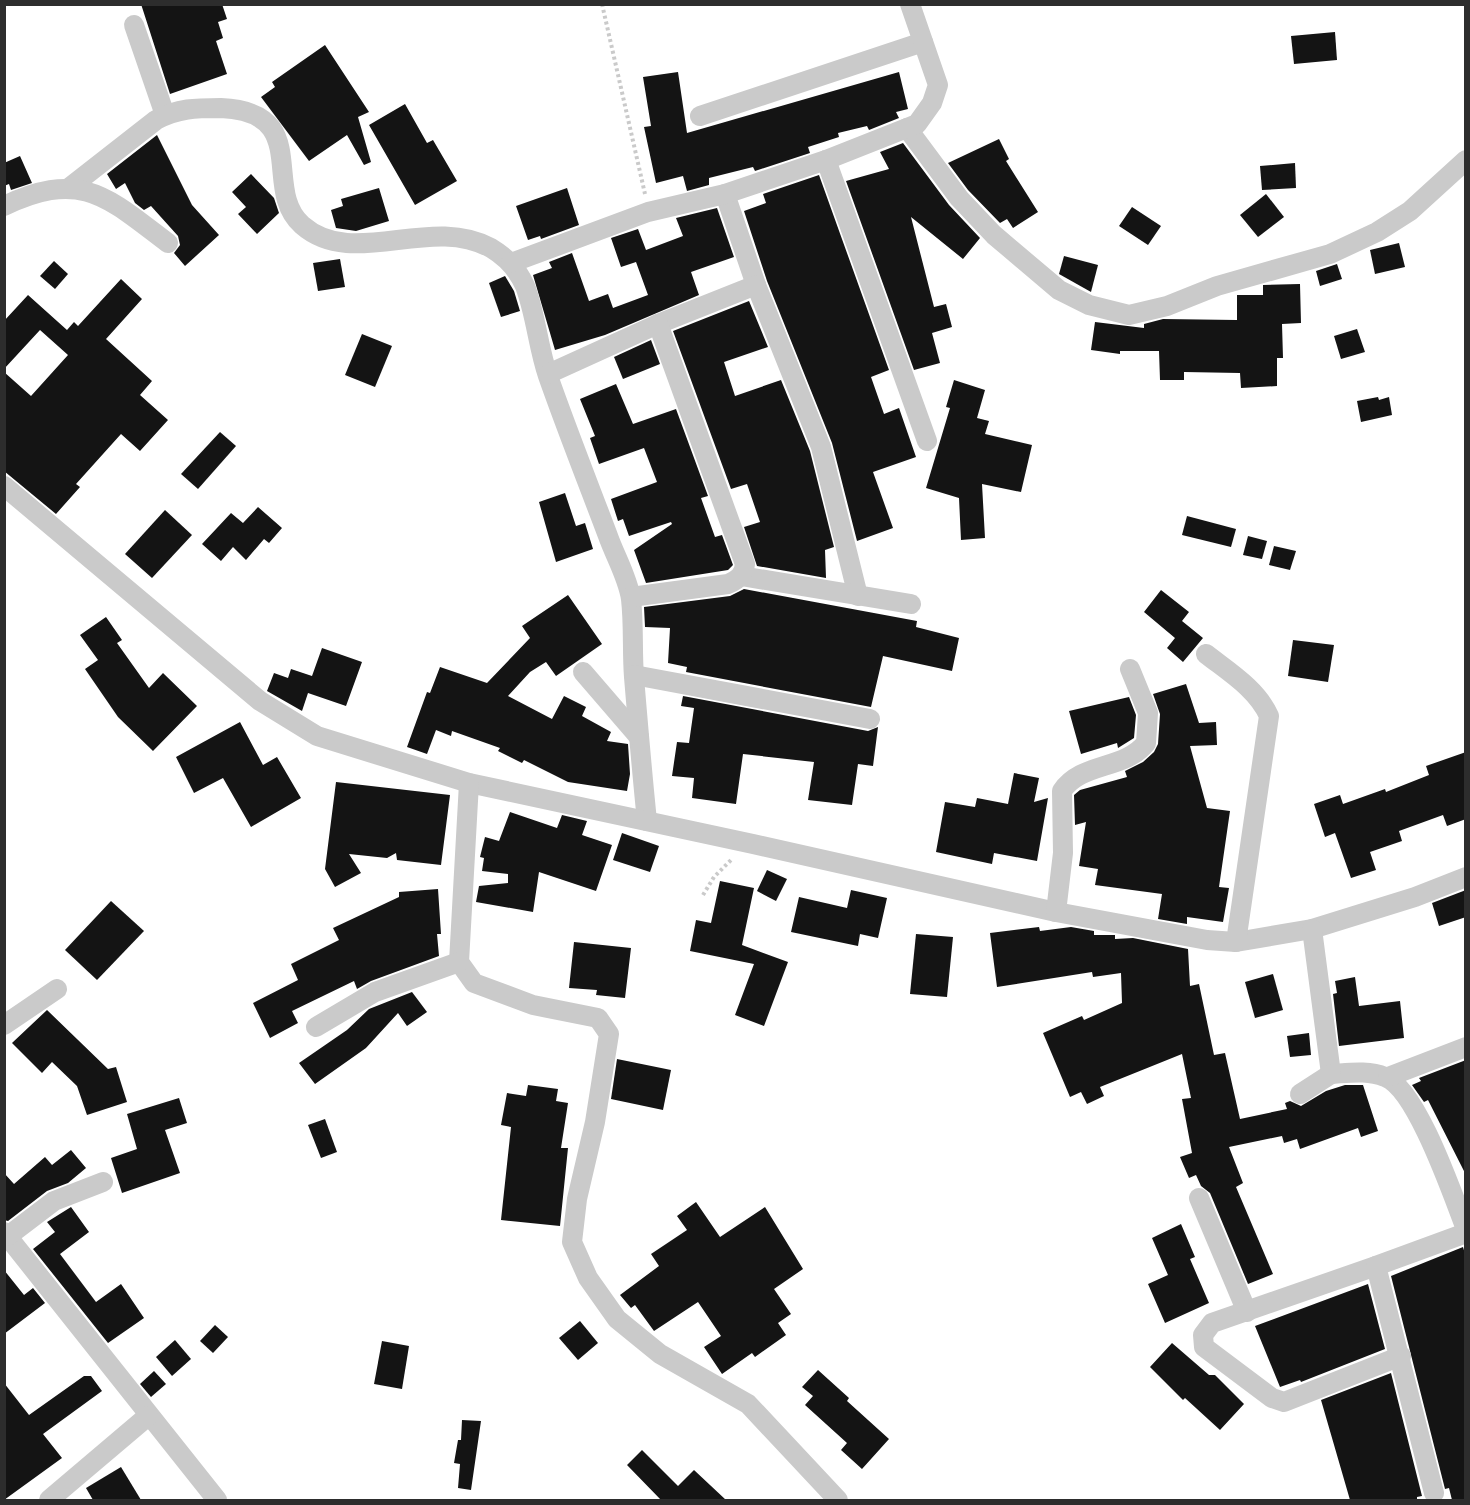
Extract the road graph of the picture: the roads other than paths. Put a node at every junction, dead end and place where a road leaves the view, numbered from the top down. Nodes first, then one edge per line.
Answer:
1 (910, 4) edge
2 (134, 25) dead end
3 (923, 42) junction
4 (165, 115) junction
5 (700, 116) dead end
6 (907, 128) junction
7 (826, 159) junction
8 (1466, 160) edge
9 (69, 188) junction
10 (725, 194) junction
11 (4, 206) edge
12 (168, 243) dead end
13 (512, 263) junction
14 (756, 285) junction
15 (658, 324) junction
16 (548, 374) junction
17 (927, 441) dead end
18 (4, 486) edge
19 (741, 576) junction
20 (858, 596) junction
21 (631, 597) junction
22 (911, 604) dead end
23 (1206, 654) dead end
24 (1130, 669) dead end
25 (583, 672) dead end
26 (634, 675) junction
27 (870, 718) dead end
28 (639, 737) junction
29 (469, 783) junction
30 (646, 821) junction
31 (1466, 877) edge
32 (1056, 912) junction
33 (1312, 929) junction
34 (1236, 942) junction
35 (459, 963) junction
36 (57, 989) dead end
37 (4, 1025) edge
38 (316, 1028) dead end
39 (1466, 1047) edge
40 (1331, 1074) junction
41 (1388, 1077) junction
42 (1300, 1094) dead end
43 (103, 1182) dead end
44 (1199, 1198) dead end
45 (1466, 1231) edge
46 (6, 1234) edge
47 (1376, 1266) junction
48 (1247, 1312) junction
49 (1401, 1356) junction
50 (148, 1416) junction
51 (1434, 1493) dead end
52 (49, 1500) edge
53 (217, 1500) edge
54 (838, 1500) edge

1 - 3 street
2 - 4 street
3 - 5 street
3 - 6 street
4 - 9 street
4 - 13 street
6 - 7 street
6 - 8 street
7 - 10 street
7 - 17 street
9 - 11 street
9 - 12 street
10 - 13 street
10 - 14 street
13 - 16 street
14 - 15 street
14 - 20 street
15 - 16 street
15 - 19 street
16 - 21 street
18 - 29 street
19 - 20 street
19 - 21 street
20 - 22 street
21 - 26 street
23 - 34 street
24 - 32 street
25 - 28 street
26 - 27 street
26 - 28 street
28 - 30 street
29 - 30 street
29 - 35 street
30 - 32 street
31 - 33 street
32 - 34 street
33 - 34 street
33 - 40 street
35 - 38 street
35 - 54 street
36 - 37 street
39 - 41 street
40 - 41 street
40 - 42 street
41 - 45 street
43 - 46 street
44 - 48 street
45 - 47 street
46 - 50 street
47 - 48 street
47 - 49 street
48 - 49 street
49 - 51 street
50 - 52 street
50 - 53 street

